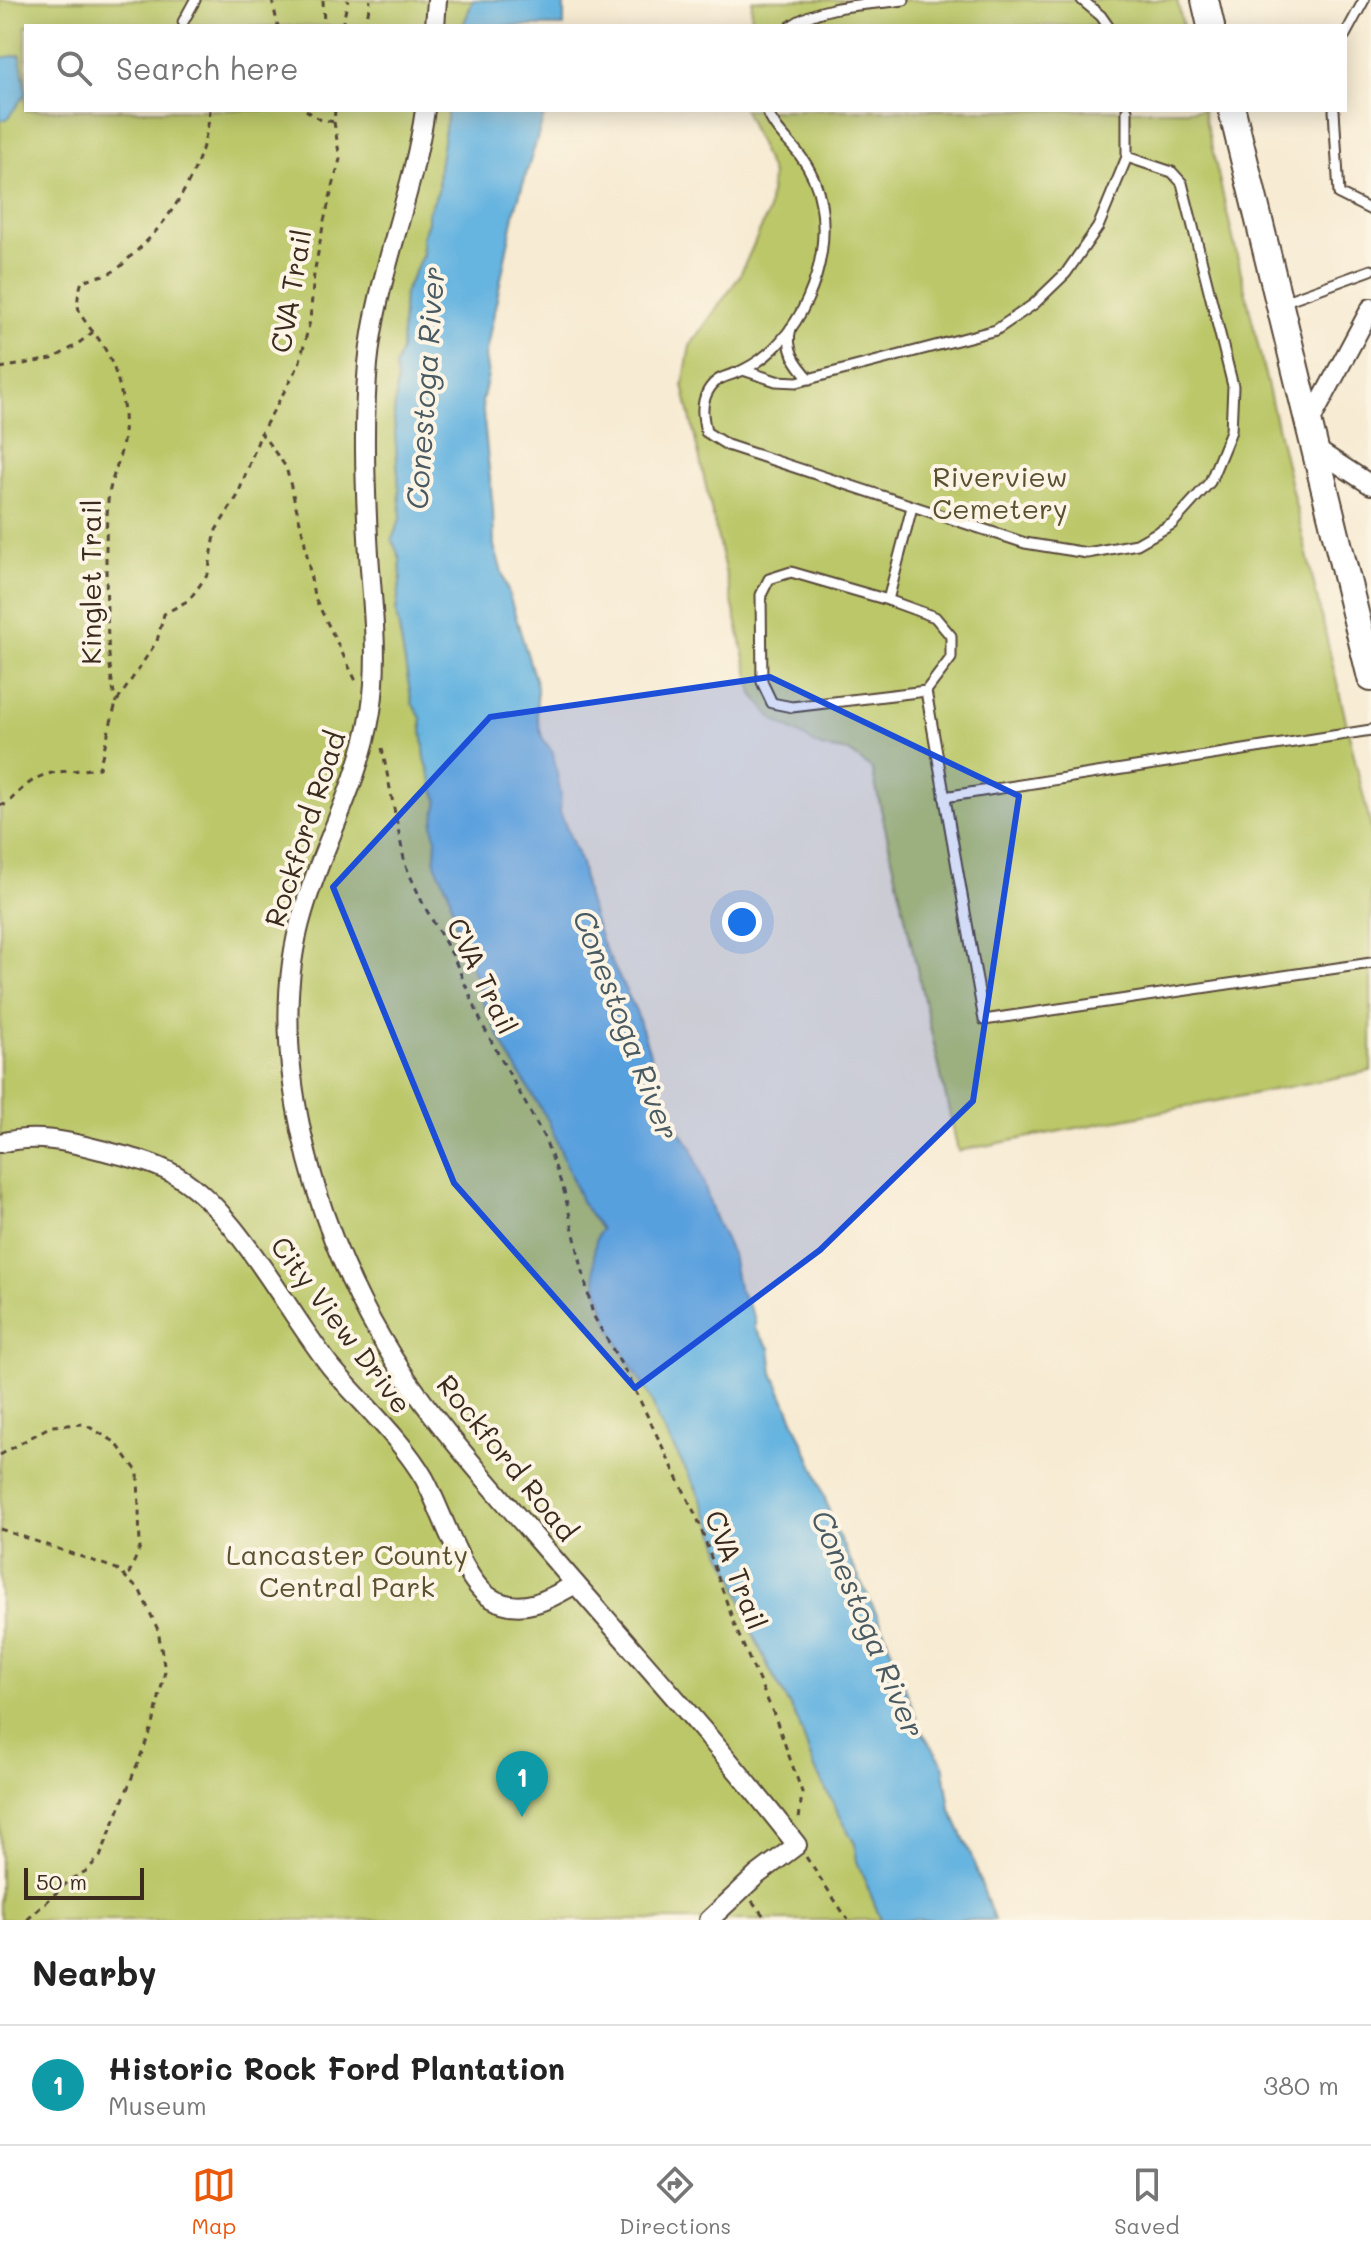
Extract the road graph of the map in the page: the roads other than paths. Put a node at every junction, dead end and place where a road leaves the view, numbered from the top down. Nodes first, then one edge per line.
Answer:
1 (195, 0) edge
2 (437, 0) edge
3 (904, 0) edge
4 (1082, 0) edge
5 (1205, 0) edge
6 (1364, 0) edge
7 (183, 22) dead end
8 (435, 24) edge
9 (794, 24) edge
10 (1107, 24) edge
11 (1211, 24) edge
12 (1347, 31) edge
13 (425, 112) edge
14 (768, 112) edge
15 (1127, 112) edge
16 (1232, 112) edge
17 (1334, 112) edge
18 (1127, 157) junction
19 (1371, 210) edge
20 (1371, 270) edge
21 (1280, 303) junction
22 (1371, 308) edge
23 (792, 325) junction
24 (743, 370) junction
25 (810, 379) junction
26 (1310, 422) junction
27 (1317, 450) junction
28 (1371, 485) edge
29 (912, 507) junction
30 (888, 600) junction
31 (1371, 678) edge
32 (926, 691) junction
33 (1371, 730) edge
34 (944, 797) junction
35 (1371, 963) edge
36 (0, 1143) edge
37 (575, 1584) junction
38 (709, 1920) edge

1 - 7 lane
2 - 8 street
3 - 9 lane
4 - 10 lane
5 - 11 main road
6 - 12 lane
13 - 37 street, Rockford Road
14 - 23 lane
15 - 18 lane
16 - 21 main road
17 - 19 lane
18 - 25 lane
18 - 29 lane
20 - 21 lane
21 - 26 main road
22 - 26 street
23 - 24 lane
23 - 25 lane
24 - 25 lane
24 - 29 lane
26 - 27 main road
27 - 28 street
27 - 31 main road
29 - 30 lane
30 - 32 lane
30 - 32 lane
32 - 34 lane
33 - 34 lane
34 - 35 lane
36 - 37 street, City View Drive
37 - 38 street, Rockford Road

